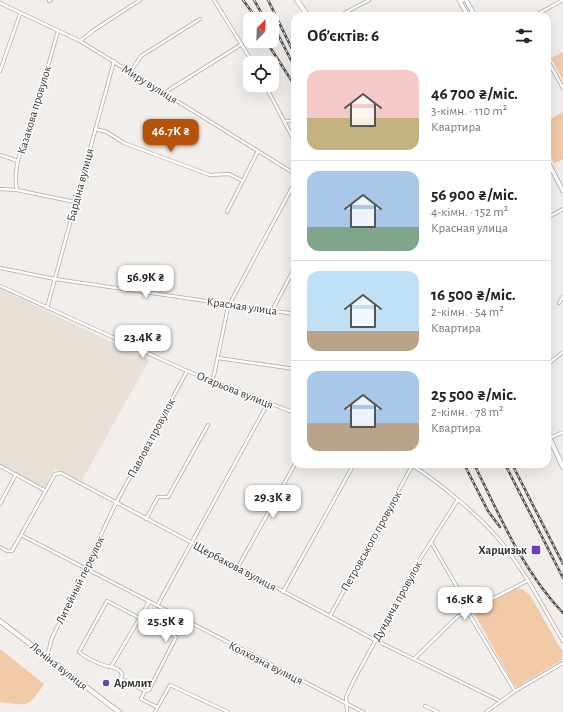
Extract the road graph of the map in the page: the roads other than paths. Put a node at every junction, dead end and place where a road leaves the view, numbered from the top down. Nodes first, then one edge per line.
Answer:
1 (140, 0) edge
2 (214, 0) edge
3 (297, 0) edge
4 (369, 0) edge
5 (463, 0) edge
6 (563, 0) edge
7 (0, 4) edge
8 (305, 12) edge
9 (346, 12) edge
10 (467, 12) edge
11 (472, 12) edge
12 (541, 12) edge
13 (20, 14) junction
14 (200, 19) dead end
15 (58, 31) junction
16 (80, 41) junction
17 (242, 44) junction
18 (249, 56) edge
19 (114, 61) junction
20 (551, 66) edge
21 (0, 71) edge
22 (131, 71) junction
23 (563, 88) edge
24 (270, 92) edge
25 (164, 93) junction
26 (285, 121) junction
27 (291, 121) edge
28 (95, 129) junction
29 (291, 134) edge
30 (258, 151) junction
31 (0, 154) edge
32 (18, 161) junction
33 (551, 168) edge
34 (291, 171) edge
35 (243, 181) junction
36 (0, 189) edge
37 (291, 189) edge
38 (17, 190) junction
39 (563, 191) edge
40 (75, 202) junction
41 (563, 209) edge
42 (227, 212) dead end
43 (551, 216) edge
44 (0, 268) edge
45 (291, 275) edge
46 (55, 278) junction
47 (0, 286) edge
48 (563, 297) edge
49 (559, 303) dead end
50 (229, 304) junction
51 (47, 308) junction
52 (273, 311) junction
53 (291, 313) edge
54 (563, 352) edge
55 (218, 358) junction
56 (551, 362) edge
57 (291, 368) edge
58 (187, 371) junction
59 (211, 381) junction
60 (268, 404) junction
61 (291, 412) edge
62 (208, 425) dead end
63 (563, 432) edge
64 (551, 438) edge
65 (551, 441) edge
66 (0, 466) edge
67 (563, 467) edge
68 (293, 468) edge
69 (352, 468) edge
70 (409, 468) edge
71 (415, 468) edge
72 (16, 474) junction
73 (46, 491) junction
74 (457, 501) junction
75 (116, 503) junction
76 (0, 504) edge
77 (146, 519) junction
78 (21, 535) junction
79 (191, 542) junction
80 (431, 542) junction
81 (0, 547) edge
82 (238, 567) junction
83 (86, 569) junction
84 (527, 581) junction
85 (283, 592) junction
86 (149, 602) junction
87 (157, 606) junction
88 (469, 611) junction
89 (330, 616) junction
90 (141, 617) junction
91 (0, 620) edge
92 (375, 640) junction
93 (563, 641) edge
94 (47, 657) junction
95 (414, 659) junction
96 (563, 663) edge
97 (112, 666) junction
98 (145, 691) junction
99 (515, 691) junction
100 (500, 701) junction
101 (347, 704) junction
102 (425, 706) dead end
103 (158, 708) junction
104 (119, 712) edge
105 (154, 712) edge
106 (228, 712) edge
107 (347, 712) edge
108 (363, 712) edge
109 (438, 712) edge
110 (486, 712) edge

1 - 16 street
2 - 17 street
3 - 8 main road
4 - 9 street
5 - 10 main road
5 - 11 main road
6 - 12 street
7 - 13 street, Миру вулиця
13 - 15 street, Миру вулиця
13 - 21 street
14 - 22 street
15 - 16 street, Миру вулиця
15 - 32 street, Казакова провулок
16 - 19 street, Миру вулиця
17 - 18 street
17 - 25 street
19 - 22 street, Миру вулиця
19 - 28 street, Бардіна вулиця
20 - 23 street
22 - 25 street, Миру вулиця
24 - 26 street
25 - 30 street, Миру вулиця
26 - 27 street
26 - 29 street
28 - 35 street
28 - 40 street, Бардіна вулиця
30 - 34 street, Миру вулиця
30 - 35 street
31 - 32 street
32 - 38 street, Казакова провулок
33 - 39 main road
35 - 42 street
36 - 38 street
37 - 50 street
38 - 40 street
40 - 46 street, Бардіна вулиця
41 - 43 street
44 - 46 street, Красная улица
45 - 52 street
46 - 50 street, Красная улица
46 - 51 street, Бардіна вулиця
47 - 51 street, Огарьова вулиця
48 - 49 street
50 - 52 street, Красная улица
50 - 55 street
51 - 58 street, Огарьова вулиця
52 - 53 street, Красная улица
54 - 56 street
55 - 57 street
55 - 59 street
58 - 59 street, Огарьова вулиця
58 - 75 street, Павлова провулок
59 - 60 street, Огарьова вулиця
60 - 61 street, Огарьова вулиця
60 - 79 street
62 - 77 street
63 - 64 street
65 - 67 main road
66 - 72 street
68 - 82 street
69 - 85 street
70 - 89 street, Петровського провулок
71 - 74 street
72 - 73 street
72 - 76 street
73 - 75 street, Щербакова вулиця
73 - 78 street, Щербакова вулиця
74 - 80 street, Дундича провулок
74 - 84 street
75 - 77 street, Щербакова вулиця
75 - 83 street, Литейный переулок
77 - 79 street, Щербакова вулиця
78 - 81 street, Щербакова вулиця
78 - 83 street, Колхозна вулиця
79 - 82 street, Щербакова вулиця
79 - 87 street
80 - 88 street
80 - 92 street, Дундича провулок
82 - 85 street, Щербакова вулиця
83 - 86 street, Колхозна вулиця
83 - 94 street, Литейный переулок
84 - 88 street
84 - 93 street
85 - 89 street, Щербакова вулиця
86 - 87 street, Колхозна вулиця
86 - 90 street
87 - 101 street, Колхозна вулиця
88 - 95 street
88 - 99 street
89 - 92 street, Щербакова вулиця
90 - 97 street
90 - 97 street
90 - 98 street
91 - 94 main road, Леніна вулиця
92 - 95 street, Щербакова вулиця
92 - 101 street, Дундича провулок
94 - 104 main road, Леніна вулиця
95 - 100 street, Щербакова вулиця
96 - 99 street
97 - 98 street
98 - 103 street
99 - 100 street
100 - 110 street
101 - 107 street, Дундича провулок
101 - 108 street, Колхозна вулиця
102 - 109 street
103 - 105 street
103 - 106 street

